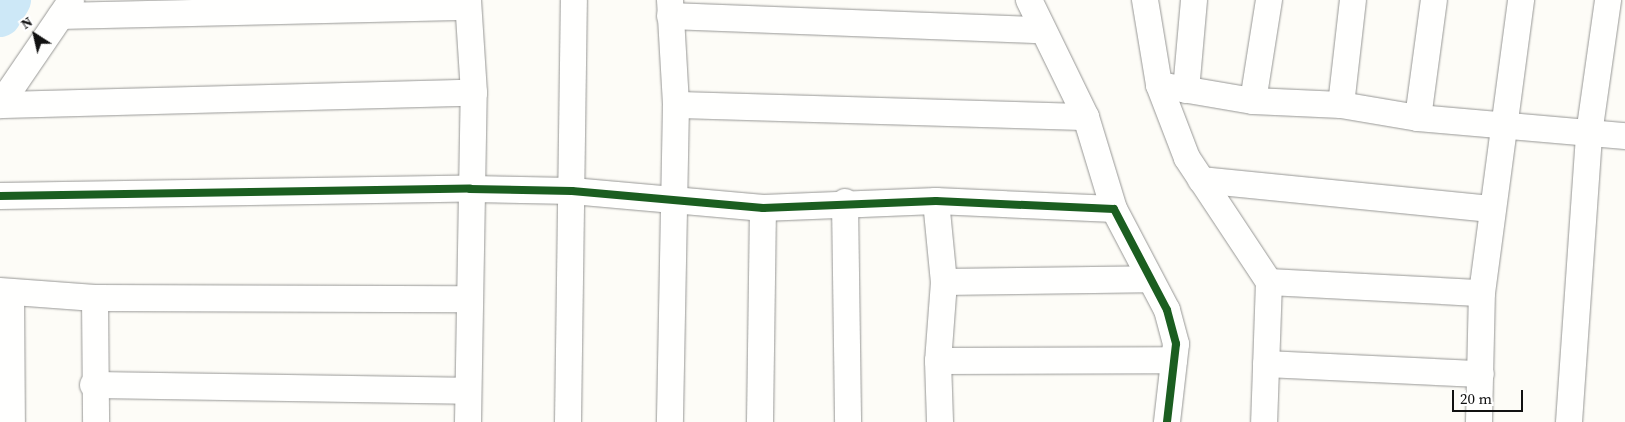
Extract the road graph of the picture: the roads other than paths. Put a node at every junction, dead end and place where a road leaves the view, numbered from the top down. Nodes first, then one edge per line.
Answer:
1 (574, 0) edge
2 (1029, 0) edge
3 (1145, 0) edge
4 (1194, 0) edge
5 (1268, 0) edge
6 (1353, 0) edge
7 (1434, 0) edge
8 (1521, 0) edge
9 (1608, 0) edge
10 (468, 3) edge
11 (66, 8) edge
12 (670, 8) edge
13 (1041, 30) junction
14 (1159, 85) junction
15 (1186, 90) junction
16 (474, 93) junction
17 (1253, 101) junction
18 (0, 105) edge
19 (676, 105) junction
20 (1341, 105) junction
21 (1086, 117) junction
22 (1418, 118) junction
23 (1505, 127) junction
24 (1589, 134) junction
25 (1625, 136) edge
26 (1201, 180) junction
27 (470, 189) junction
28 (572, 191) junction
29 (0, 196) edge
30 (675, 199) junction
31 (936, 201) junction
32 (845, 202) junction
33 (763, 208) junction
34 (1114, 209) junction
35 (1491, 209) junction
36 (1149, 279) junction
37 (944, 282) junction
38 (1269, 282) junction
39 (5, 292) edge
40 (1482, 293) junction
41 (95, 298) junction
42 (468, 299) junction
43 (1174, 360) junction
44 (938, 361) junction
45 (1266, 364) junction
46 (1481, 374) junction
47 (93, 385) junction
48 (467, 391) junction
49 (12, 422) edge
50 (96, 422) edge
51 (468, 422) edge
52 (568, 422) edge
53 (670, 422) edge
54 (760, 422) edge
55 (848, 422) edge
56 (940, 422) edge
57 (1167, 422) edge
58 (1264, 422) edge
59 (1479, 422) edge
60 (1568, 422) edge

1 - 28 street
2 - 13 street
3 - 14 street
4 - 15 street
5 - 17 street
6 - 20 street
7 - 22 street
8 - 23 street
9 - 24 street
10 - 11 street
10 - 16 street
11 - 18 street
12 - 13 street
12 - 19 street
13 - 21 street
14 - 15 street
14 - 26 street
15 - 17 street
16 - 18 street
16 - 27 street
17 - 20 street
19 - 21 street
19 - 30 street
20 - 22 street
21 - 34 street
22 - 23 street
23 - 24 street
23 - 35 street
24 - 25 street
24 - 60 street
26 - 35 street
26 - 38 street
27 - 28 street
27 - 29 street
27 - 42 street
28 - 30 street
28 - 52 street
30 - 33 street
30 - 53 street
31 - 32 street
31 - 34 street
31 - 37 street
32 - 33 street
32 - 55 street
33 - 54 street
34 - 36 street
35 - 40 street
36 - 37 street
36 - 43 street
37 - 44 street
38 - 40 street
38 - 45 street
39 - 41 street
39 - 49 street
40 - 46 street
41 - 42 street
41 - 47 street
42 - 48 street
43 - 44 street
43 - 57 street
44 - 56 street
45 - 46 street
45 - 58 street
46 - 59 street
47 - 48 street
47 - 50 street
48 - 51 street

